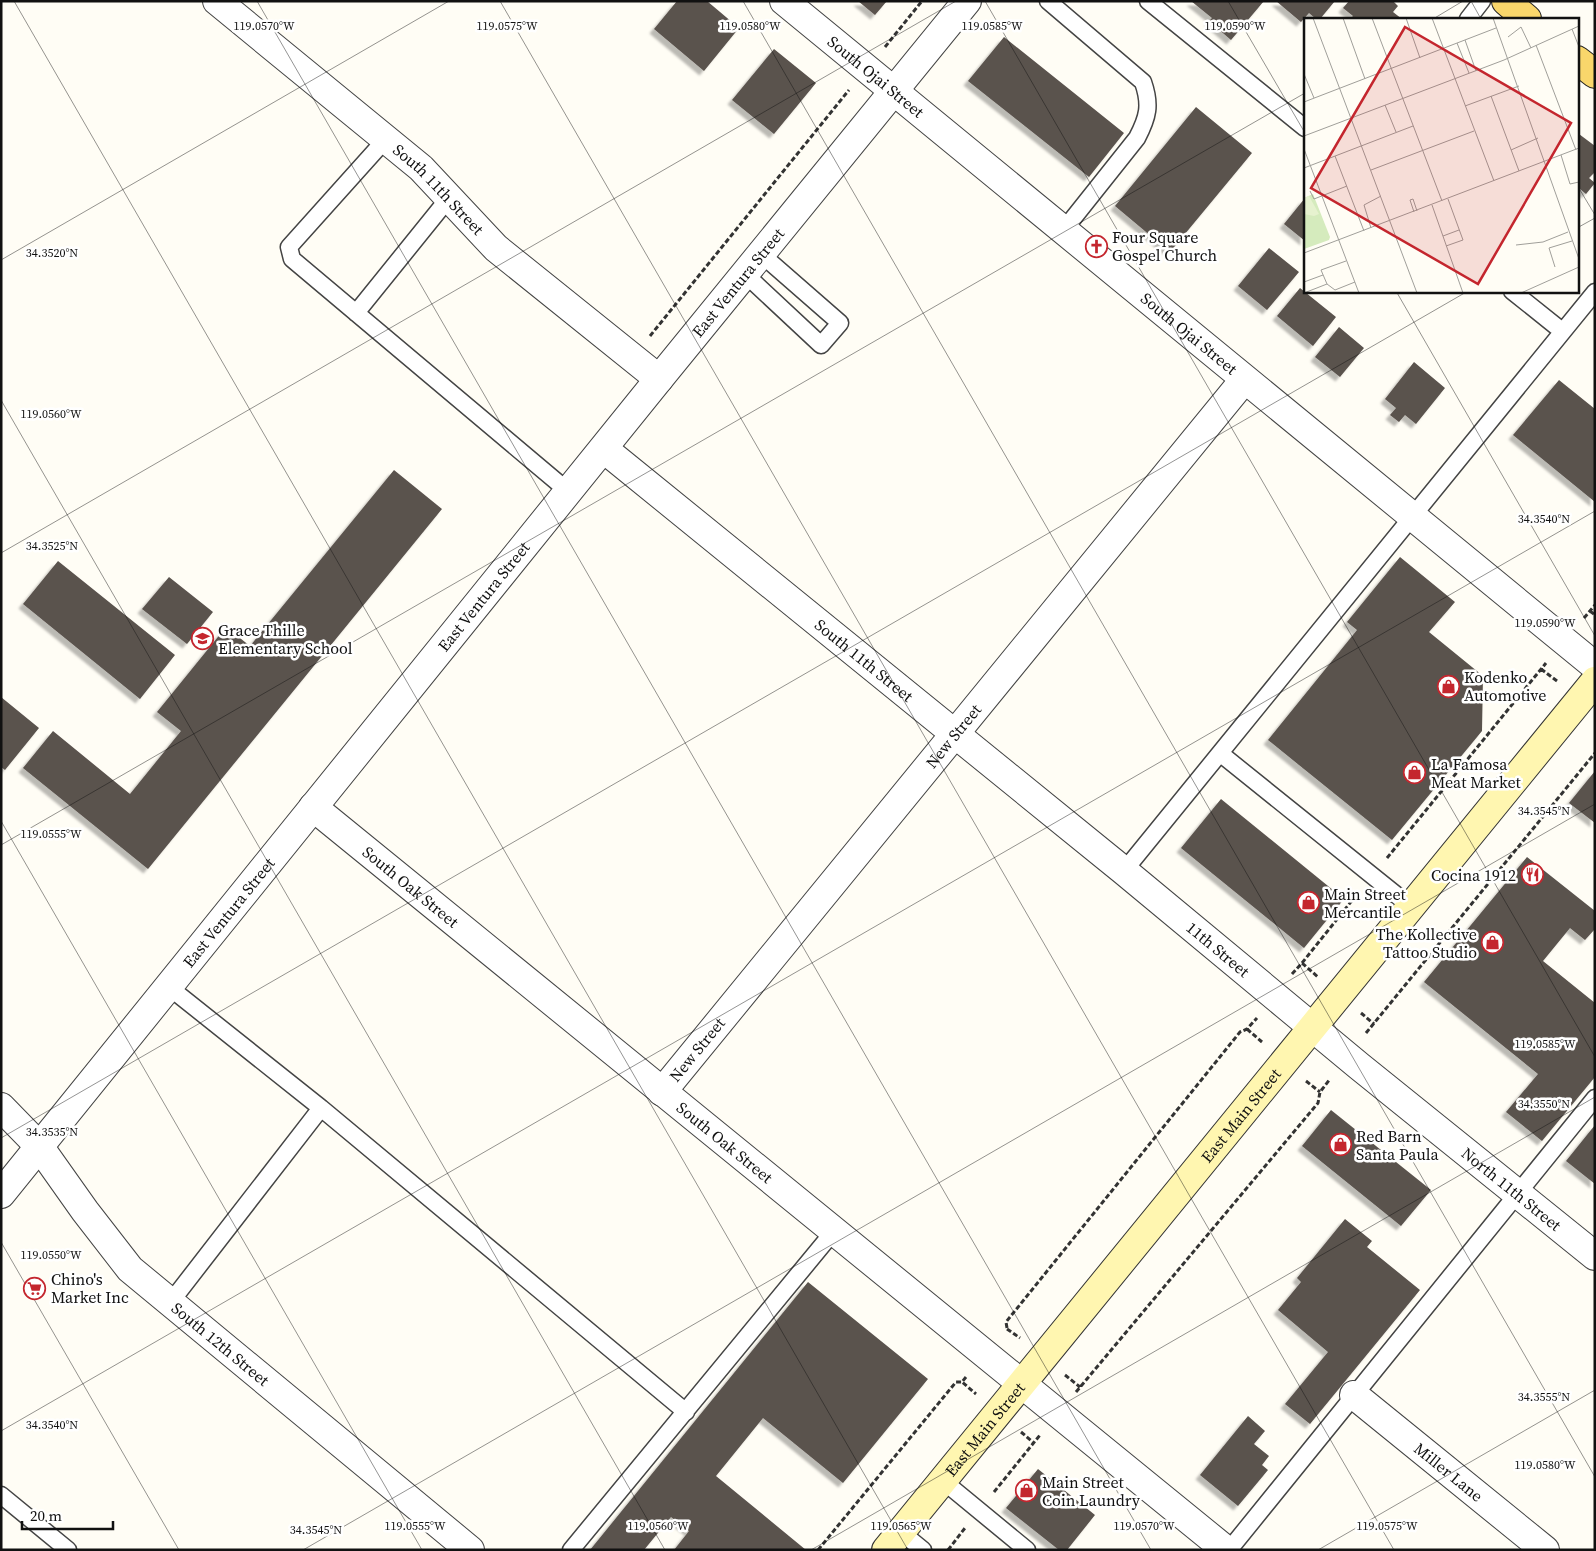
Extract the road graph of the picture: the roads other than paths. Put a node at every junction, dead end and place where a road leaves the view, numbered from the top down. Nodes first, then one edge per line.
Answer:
1 (217, 1) edge
2 (784, 1) edge
3 (967, 1) edge
4 (1048, 1) edge
5 (1148, 1) edge
6 (1482, 1) edge
7 (1506, 1) edge
8 (1469, 18) edge
9 (1526, 18) edge
10 (1578, 61) edge
11 (1595, 74) edge
12 (894, 90) junction
13 (1304, 127) edge
14 (385, 140) junction
15 (448, 200) junction
16 (1063, 231) junction
17 (753, 264) junction
18 (1513, 292) edge
19 (1595, 292) edge
20 (356, 313) junction
21 (1562, 331) junction
22 (659, 379) junction
23 (1244, 380) junction
24 (604, 449) junction
25 (570, 492) junction
26 (1413, 518) junction
27 (1595, 666) edge
28 (1595, 681) edge
29 (955, 733) junction
30 (1220, 754) junction
31 (313, 807) junction
32 (1124, 871) junction
33 (1410, 906) junction
34 (169, 987) junction
35 (1312, 1027) junction
36 (662, 1092) junction
37 (1595, 1098) edge
38 (1, 1108) edge
39 (321, 1108) junction
40 (39, 1146) junction
41 (1519, 1193) junction
42 (1, 1194) edge
43 (834, 1231) junction
44 (1595, 1256) edge
45 (170, 1302) junction
46 (1021, 1384) junction
47 (1354, 1395) junction
48 (686, 1412) junction
49 (942, 1480) junction
50 (1, 1495) edge
51 (893, 1541) edge
52 (68, 1550) edge
53 (470, 1550) edge
54 (571, 1550) edge
55 (923, 1550) edge
56 (1027, 1550) edge
57 (1227, 1550) edge
58 (1545, 1550) edge

1 - 14 street, South 11th Street
2 - 12 street, South Ojai Street
3 - 12 street, East Ventura Street
4 - 16 lane
5 - 13 lane
6 - 8 lane
7 - 9 main road
10 - 11 main road
12 - 16 street, South Ojai Street
12 - 17 street, East Ventura Street
14 - 15 street, South 11th Street
14 - 20 lane
15 - 20 lane
15 - 22 street, South 11th Street
16 - 23 street, South Ojai Street
17 - 17 lane
17 - 22 street, East Ventura Street
18 - 21 lane
19 - 21 lane
20 - 25 lane
21 - 26 lane
22 - 24 street, East Ventura Street
23 - 26 street, South Ojai Street
23 - 29 street, New Street
24 - 25 street, East Ventura Street
24 - 29 street, South 11th Street
25 - 31 street, East Ventura Street
26 - 27 street, South Ojai Street
26 - 30 lane
28 - 33 street, East Main Street
29 - 32 street, South 11th Street
29 - 36 street, New Street
30 - 32 lane
30 - 33 lane
31 - 34 street, East Ventura Street
31 - 36 street, South Oak Street
32 - 35 street, 11th Street
33 - 35 street, East Main Street
34 - 39 lane
34 - 40 street, East Ventura Street
35 - 41 street, North 11th Street
35 - 46 street, East Main Street
36 - 43 street, South Oak Street
37 - 41 lane
38 - 40 street, South 12th Street
39 - 45 lane
39 - 48 lane
40 - 42 street, East Ventura Street
40 - 45 street, South 12th Street
41 - 44 street, North 11th Street
41 - 47 lane
43 - 46 street, South Oak Street
43 - 48 lane
45 - 53 street, South 12th Street
46 - 49 street, East Main Street
46 - 57 street, South Oak Street
47 - 57 lane
47 - 58 street, Miller Lane
48 - 54 lane
49 - 51 street, East Main Street
49 - 56 lane
50 - 52 lane
51 - 55 lane

